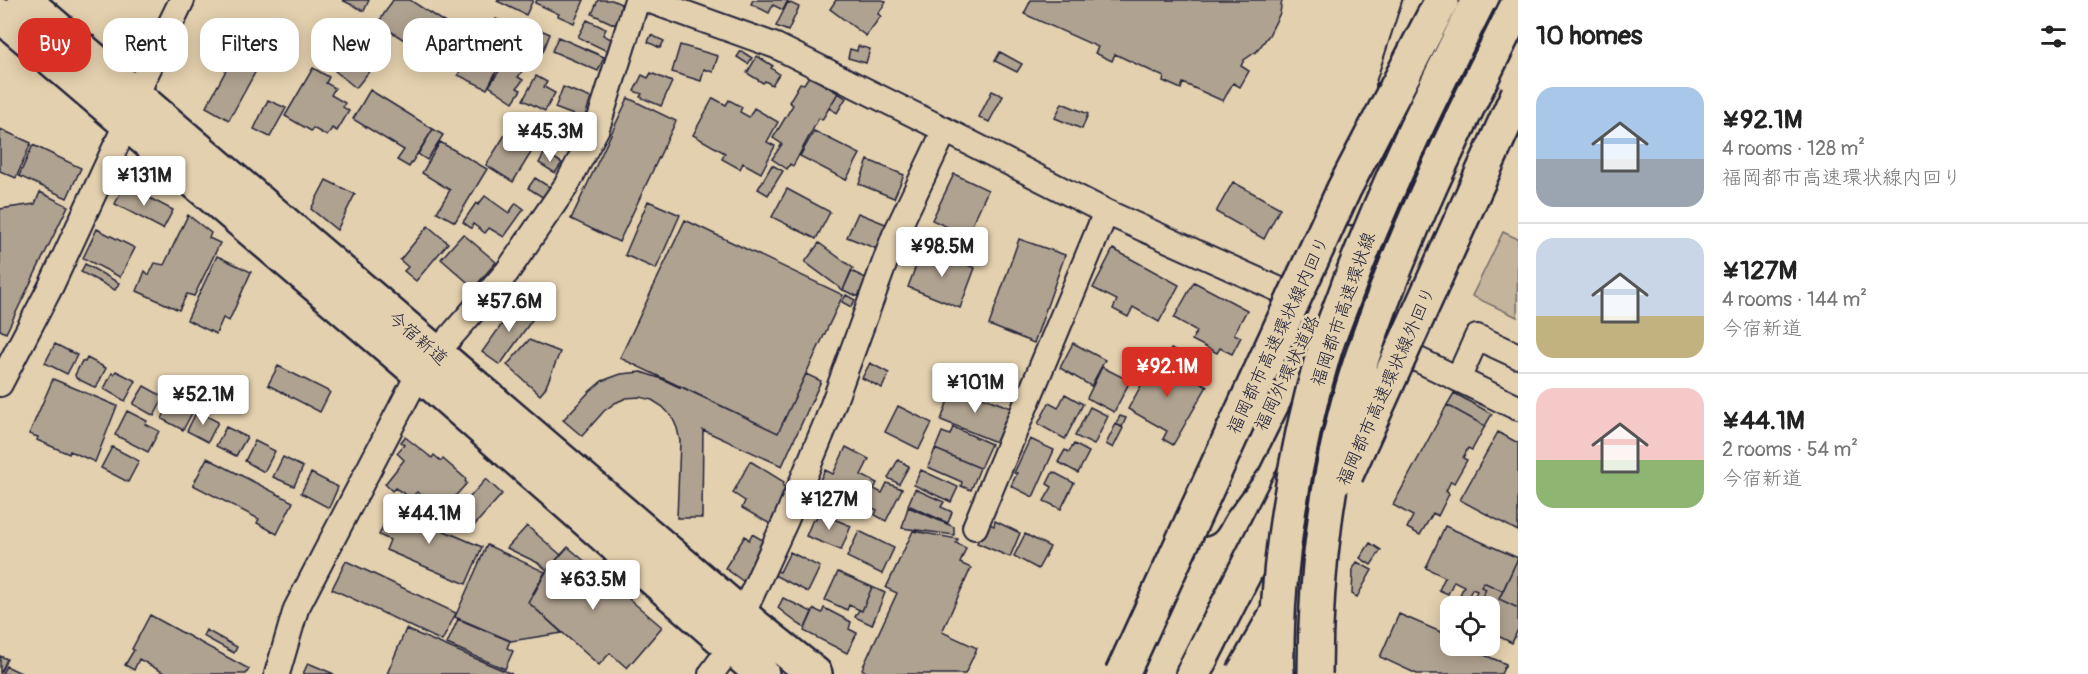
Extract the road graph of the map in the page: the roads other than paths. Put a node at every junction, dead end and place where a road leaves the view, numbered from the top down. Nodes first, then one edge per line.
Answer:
1 (24, 0) edge
2 (182, 0) edge
3 (636, 0) edge
4 (648, 0) edge
5 (1416, 0) edge
6 (1442, 0) edge
7 (1473, 0) edge
8 (1479, 0) edge
9 (1518, 4) edge
10 (0, 15) edge
11 (1518, 33) edge
12 (1518, 94) edge
13 (132, 110) junction
14 (945, 130) junction
15 (1394, 158) junction
16 (1106, 212) junction
17 (1320, 308) junction
18 (1371, 337) junction
19 (1518, 356) edge
20 (427, 363) junction
21 (1458, 379) junction
22 (0, 384) edge
23 (1518, 408) edge
24 (975, 527) dead end
25 (742, 615) junction
26 (729, 644) junction
27 (277, 674) edge
28 (711, 674) edge
29 (762, 674) edge
30 (815, 674) edge
31 (1121, 674) edge
32 (1193, 674) edge
33 (1243, 674) edge
34 (1277, 674) edge
35 (1315, 674) edge

1 - 13 highway, 今宿新道
2 - 13 street
3 - 20 street
4 - 14 street
5 - 15 street
6 - 31 highway, 福岡都市高速環状線内回り, bridge
7 - 15 highway, 福岡外環状道路
8 - 34 highway, 福岡都市高速環状線, bridge
9 - 35 highway, bridge
10 - 13 highway, 今宿新道
11 - 18 highway
12 - 33 highway, 福岡都市高速環状線外回り, bridge
13 - 20 highway, 今宿新道
13 - 22 street
14 - 16 street
14 - 25 street
15 - 17 highway, 福岡外環状道路
16 - 17 street
16 - 24 street
17 - 18 street
17 - 31 highway, 福岡外環状道路
18 - 21 street
18 - 32 highway
19 - 21 street
20 - 25 highway, 今宿新道
20 - 26 highway, 今宿新道
20 - 27 street
21 - 23 street
25 - 26 street
25 - 30 highway, 今宿新道
26 - 28 street
26 - 29 highway, 今宿新道

